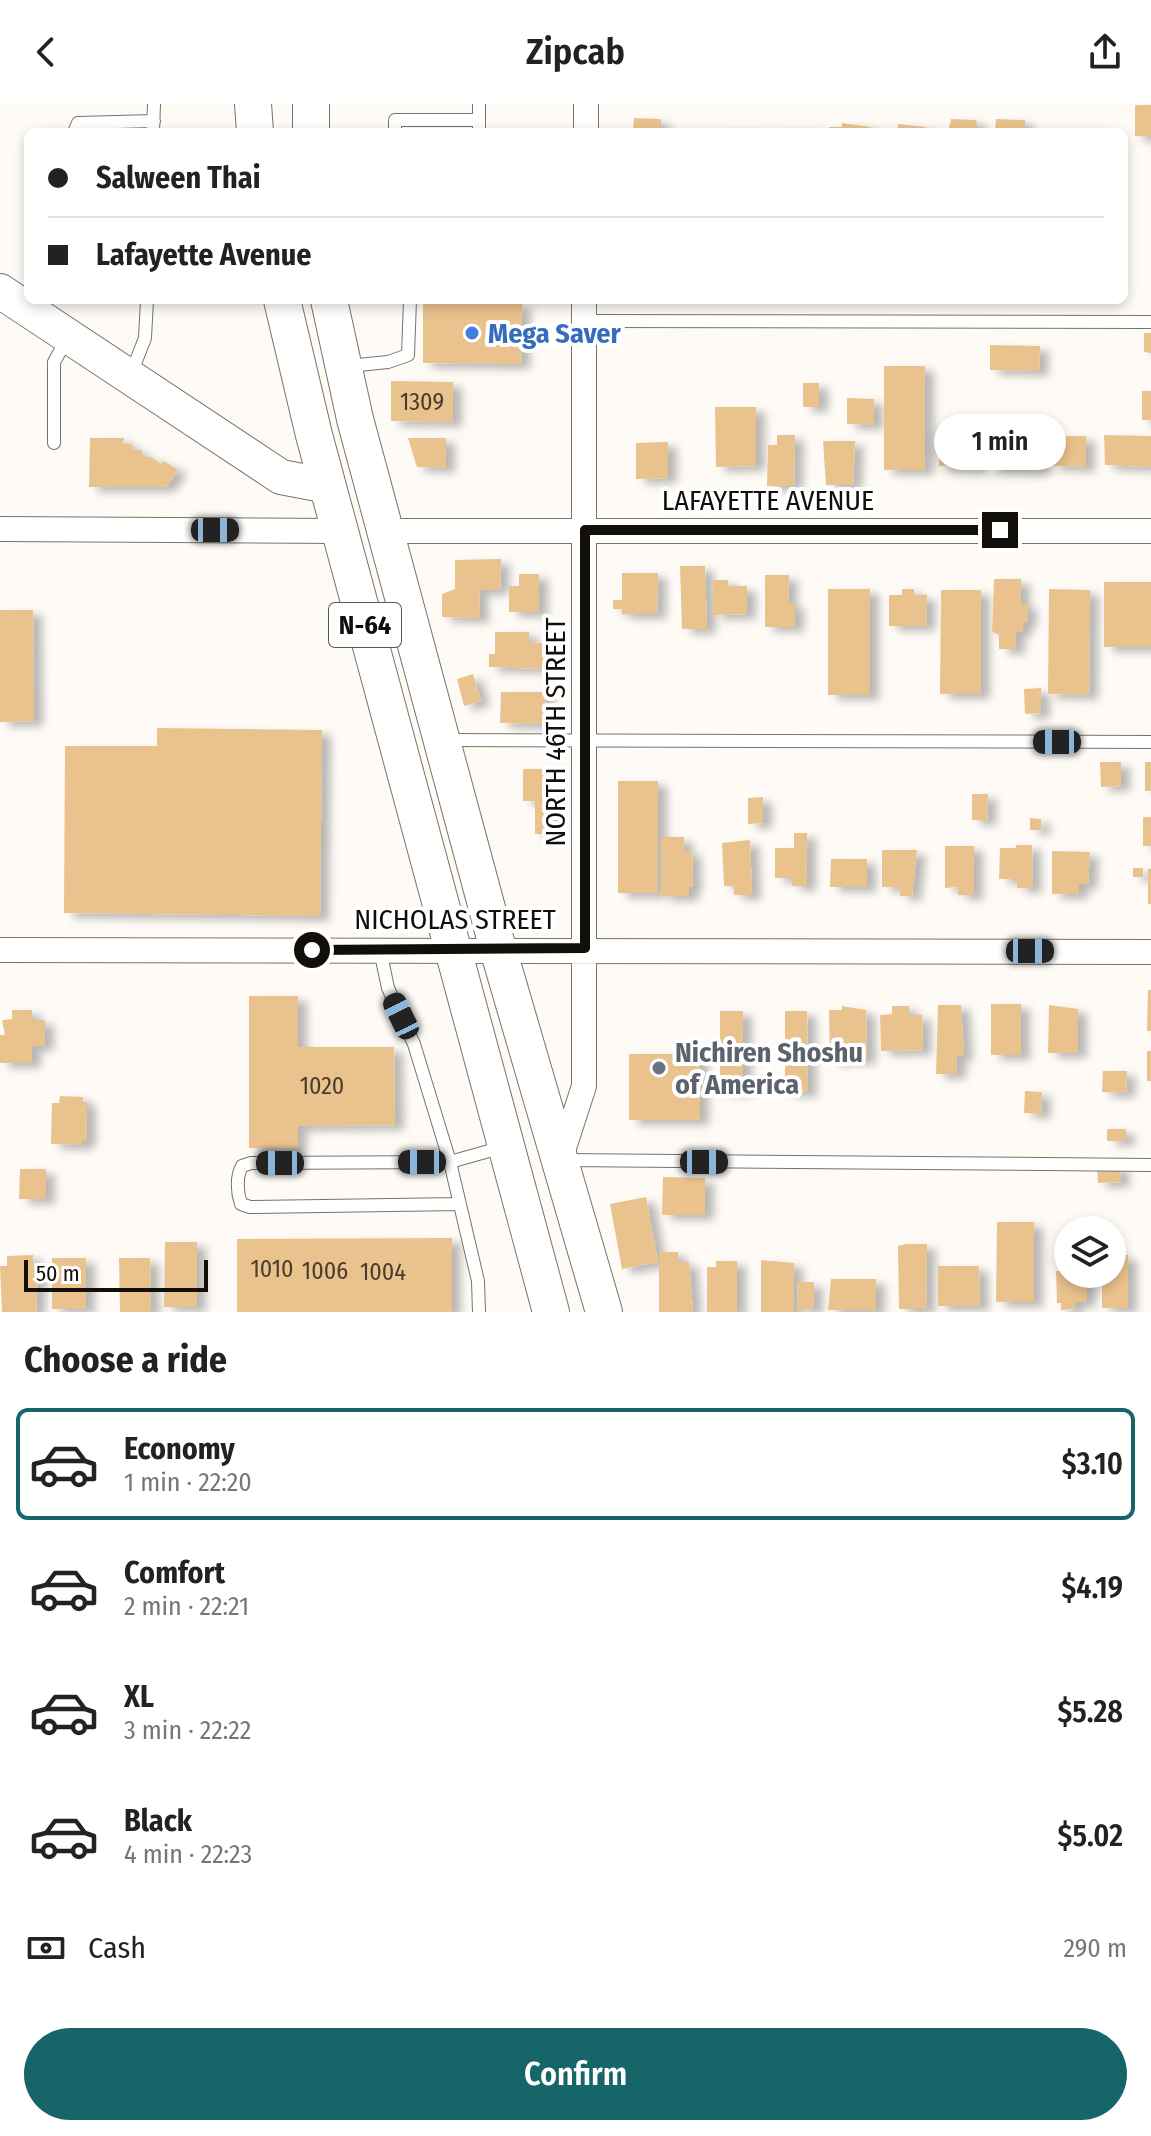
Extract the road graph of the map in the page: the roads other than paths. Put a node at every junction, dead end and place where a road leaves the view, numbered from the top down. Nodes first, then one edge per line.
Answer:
1 (154, 104) edge
2 (253, 104) edge
3 (311, 104) edge
4 (479, 104) edge
5 (586, 104) edge
6 (154, 126) edge
7 (479, 126) edge
8 (76, 128) edge
9 (255, 128) edge
10 (311, 128) edge
11 (395, 128) edge
12 (586, 128) edge
13 (0, 291) edge
14 (24, 304) edge
15 (25, 304) edge
16 (147, 304) edge
17 (283, 304) edge
18 (330, 304) edge
19 (410, 304) edge
20 (584, 310) edge
21 (53, 319) edge
22 (1151, 322) edge
23 (343, 366) junction
24 (129, 376) junction
25 (54, 443) dead end
26 (328, 486) junction
27 (0, 529) edge
28 (585, 530) junction
29 (340, 531) junction
30 (386, 531) junction
31 (1151, 531) edge
32 (442, 740) junction
33 (585, 741) junction
34 (1151, 742) edge
35 (585, 948) junction
36 (498, 949) junction
37 (0, 950) edge
38 (380, 950) junction
39 (452, 950) junction
40 (1151, 952) edge
41 (506, 1147) junction
42 (560, 1160) junction
43 (450, 1162) junction
44 (1151, 1165) edge
45 (460, 1204) junction
46 (479, 1312) edge
47 (551, 1312) edge
48 (604, 1312) edge

1 - 6 lane
2 - 9 main road
3 - 10 main road
4 - 7 lane
5 - 12 street
6 - 8 lane
7 - 11 lane
13 - 14 main road
15 - 21 main road
16 - 24 lane
17 - 26 main road, N-64
18 - 23 main road, N-64
19 - 23 lane
20 - 22 lane
20 - 28 street, NORTH 46TH STREET
21 - 24 main road
21 - 25 lane
23 - 30 main road, N-64
24 - 26 main road
26 - 29 main road, N-64
27 - 29 street
28 - 30 street, LAFAYETTE AVENUE
28 - 31 street, LAFAYETTE AVENUE
28 - 33 street, NORTH 46TH STREET
29 - 39 main road, N-64
30 - 32 main road, N-64
32 - 33 lane
32 - 36 main road, N-64
33 - 34 lane
33 - 35 street, NORTH 46TH STREET
35 - 36 street, NICHOLAS STREET
35 - 40 street, NICHOLAS STREET
35 - 42 street, NORTH 46TH STREET
36 - 39 street, NICHOLAS STREET
36 - 42 main road, N-64
37 - 38 street, NICHOLAS STREET
38 - 39 street, NICHOLAS STREET
38 - 43 lane
39 - 41 main road, N-64
41 - 43 lane
41 - 47 main road, N-64
42 - 44 lane
42 - 48 main road, N-64
43 - 45 lane
43 - 45 lane
45 - 46 lane

